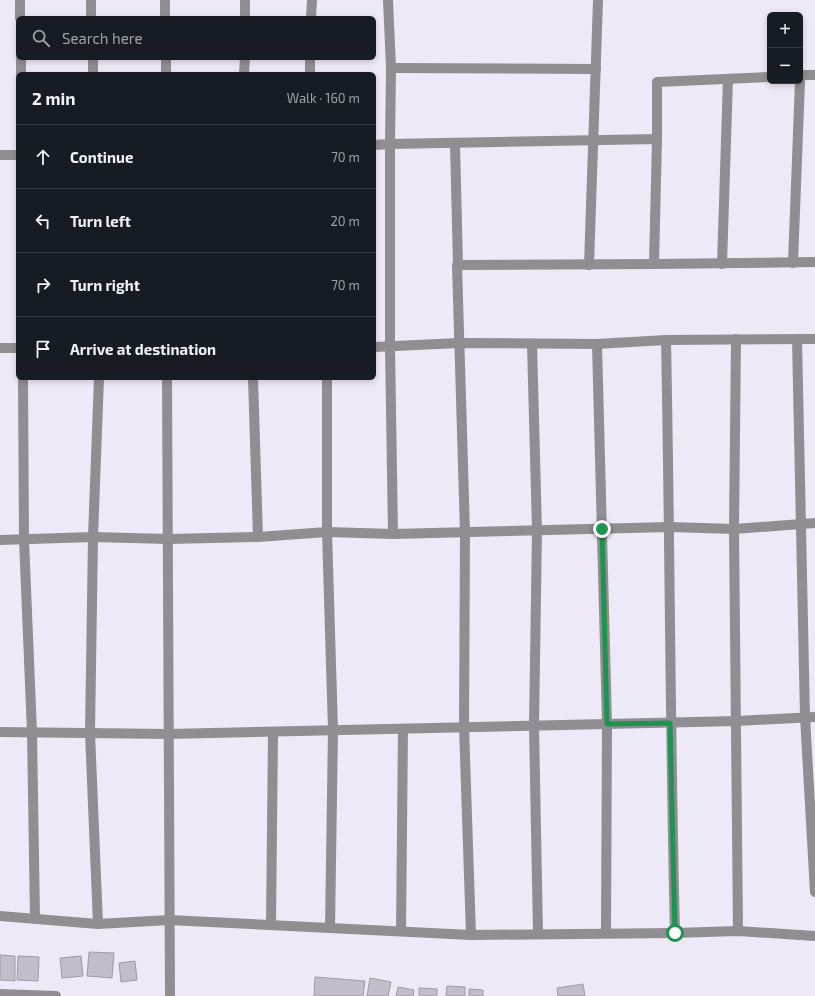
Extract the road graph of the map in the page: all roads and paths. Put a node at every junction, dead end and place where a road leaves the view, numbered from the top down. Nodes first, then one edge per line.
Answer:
1 (20, 0) edge
2 (91, 0) edge
3 (165, 0) edge
4 (245, 0) edge
5 (312, 0) edge
6 (388, 0) edge
7 (598, 0) edge
8 (20, 16) edge
9 (91, 16) edge
10 (165, 16) edge
11 (245, 16) edge
12 (311, 16) edge
13 (21, 60) edge
14 (93, 60) edge
15 (166, 60) edge
16 (245, 60) edge
17 (310, 60) edge
18 (391, 68) junction
19 (596, 69) junction
20 (21, 72) edge
21 (93, 72) edge
22 (166, 72) edge
23 (244, 72) edge
24 (310, 72) edge
25 (803, 75) edge
26 (815, 75) edge
27 (767, 77) edge
28 (728, 78) junction
29 (800, 84) edge
30 (657, 139) junction
31 (593, 140) junction
32 (390, 144) junction
33 (456, 144) junction
34 (376, 145) edge
35 (0, 155) edge
36 (16, 155) edge
37 (815, 262) edge
38 (793, 263) junction
39 (654, 264) junction
40 (722, 264) junction
41 (458, 265) junction
42 (589, 265) junction
43 (736, 339) junction
44 (815, 339) edge
45 (666, 340) junction
46 (797, 340) junction
47 (459, 343) junction
48 (532, 344) junction
49 (597, 344) junction
50 (376, 347) edge
51 (0, 348) edge
52 (16, 348) edge
53 (390, 348) junction
54 (23, 380) edge
55 (99, 380) edge
56 (167, 380) edge
57 (253, 380) edge
58 (327, 380) edge
59 (815, 523) edge
60 (801, 524) junction
61 (670, 527) junction
62 (602, 529) junction
63 (734, 529) junction
64 (536, 530) junction
65 (327, 532) junction
66 (465, 532) junction
67 (393, 534) junction
68 (93, 537) junction
69 (258, 537) junction
70 (168, 539) junction
71 (0, 540) edge
72 (24, 540) junction
73 (810, 717) edge
74 (737, 721) junction
75 (670, 723) junction
76 (607, 724) junction
77 (534, 726) junction
78 (464, 727) junction
79 (403, 729) junction
80 (333, 730) junction
81 (0, 732) edge
82 (32, 732) junction
83 (273, 732) junction
84 (90, 733) junction
85 (169, 734) junction
86 (815, 892) edge
87 (0, 916) edge
88 (35, 919) junction
89 (169, 920) junction
90 (98, 924) junction
91 (272, 925) junction
92 (330, 928) junction
93 (401, 931) junction
94 (738, 931) junction
95 (606, 932) junction
96 (538, 933) junction
97 (675, 933) junction
98 (470, 935) junction
99 (815, 936) edge
100 (0, 994) edge
101 (56, 996) edge
102 (170, 996) edge

1 - 8 street
2 - 9 street
3 - 10 street
4 - 11 street
5 - 12 street
6 - 18 street
7 - 19 street
13 - 20 street
14 - 21 street
15 - 22 street
16 - 23 street
17 - 24 street
18 - 19 street
18 - 32 street
19 - 31 street
25 - 26 street
27 - 28 street
28 - 30 street
28 - 40 street
29 - 38 street
30 - 31 street
30 - 39 street
31 - 33 street
31 - 42 street
32 - 33 street
32 - 34 street
32 - 53 street
33 - 41 street
35 - 36 street
37 - 38 street
38 - 40 street
39 - 40 street
39 - 42 street
41 - 42 street
41 - 47 street
43 - 45 street
43 - 46 street
43 - 63 street
44 - 46 street
45 - 49 street
45 - 61 street
46 - 60 street
47 - 48 street
47 - 53 street
47 - 66 street
48 - 49 street
48 - 64 street
49 - 62 street
50 - 53 street
51 - 52 street
53 - 67 street
54 - 72 street
55 - 68 street
56 - 70 street
57 - 69 street
58 - 65 street
59 - 60 street
60 - 63 street
60 - 73 street
61 - 62 street
61 - 63 street
61 - 75 street
62 - 64 street
62 - 76 street
63 - 74 street
64 - 66 street
64 - 77 street
65 - 67 street
65 - 69 street
65 - 80 street
66 - 67 street
66 - 78 street
68 - 70 street
68 - 72 street
68 - 84 street
69 - 70 street
70 - 85 street
71 - 72 street
72 - 82 street
73 - 74 street
73 - 86 street
74 - 75 street
74 - 94 street
75 - 76 street
75 - 97 street
76 - 77 street
76 - 95 street
77 - 78 street
77 - 96 street
78 - 79 street
78 - 98 street
79 - 80 street
79 - 93 street
80 - 83 street
80 - 92 street
81 - 82 street
82 - 84 street
82 - 88 street
83 - 85 street
83 - 91 street
84 - 85 street
84 - 90 street
85 - 89 street
87 - 88 street
88 - 90 street
89 - 90 street
89 - 91 street
89 - 102 street
91 - 92 street
92 - 93 street
93 - 98 street
94 - 97 street
94 - 99 street
95 - 96 street
95 - 97 street
96 - 98 street
100 - 101 street

